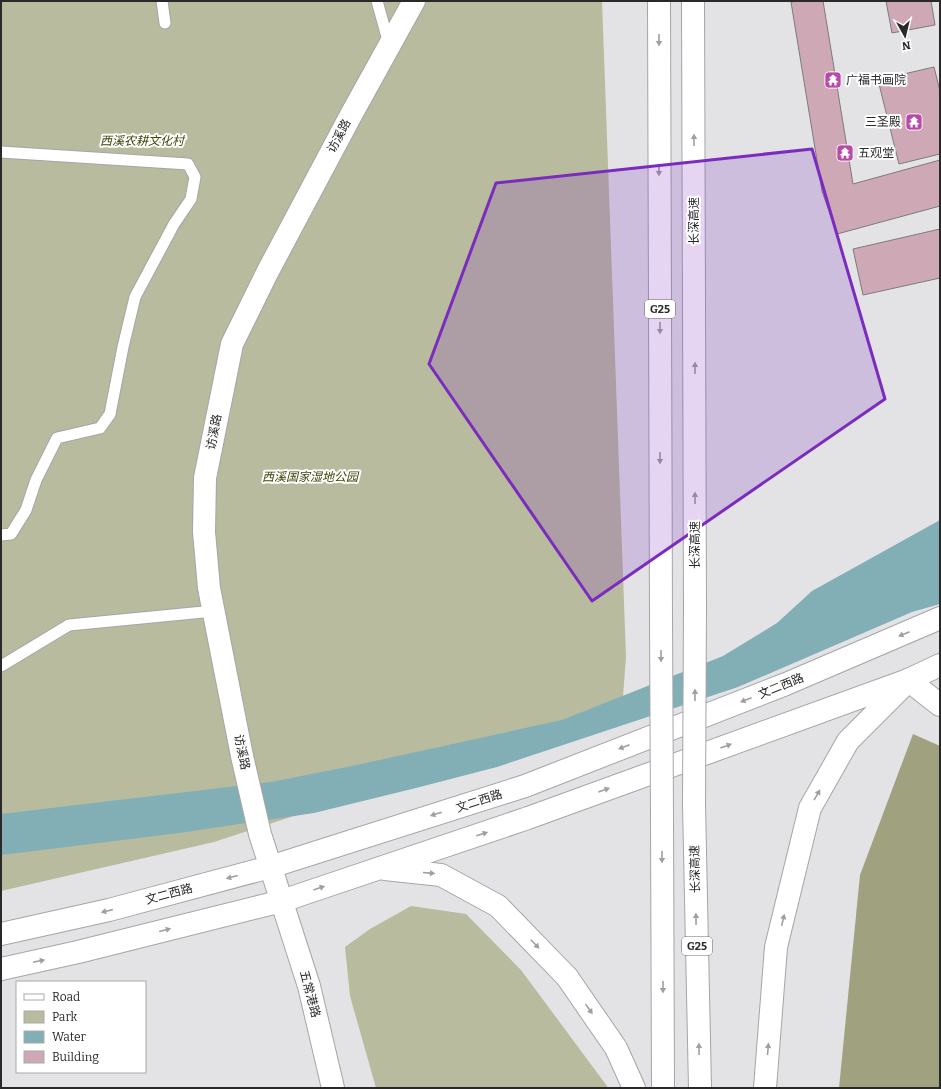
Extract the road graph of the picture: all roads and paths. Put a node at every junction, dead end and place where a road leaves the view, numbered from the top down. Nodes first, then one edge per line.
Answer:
1 (162, 1) edge
2 (377, 1) edge
3 (414, 1) edge
4 (659, 1) edge
5 (694, 1) edge
6 (166, 23) dead end
7 (390, 45) junction
8 (1, 152) edge
9 (1, 535) edge
10 (214, 611) junction
11 (940, 618) edge
12 (940, 665) edge
13 (1, 666) edge
14 (908, 680) junction
15 (940, 705) edge
16 (270, 867) junction
17 (376, 868) junction
18 (282, 901) junction
19 (1, 934) edge
20 (1, 969) edge
21 (333, 1088) edge
22 (634, 1088) edge
23 (663, 1088) edge
24 (700, 1088) edge
25 (765, 1088) edge

1 - 6 lane
2 - 7 lane
3 - 7 main road, 访溪路
4 -> 23 main road, G25, bridge
24 -> 5 main road, 长深高速 / G25, bridge
7 - 10 main road, 访溪路
8 - 9 lane
10 - 13 lane
10 - 16 main road, 访溪路
11 -> 16 main road, 文二西路
12 - 14 main road
14 - 15 main road
17 -> 14 main road
25 -> 14 main road
16 - 18 main road, 访溪路
16 -> 19 main road, 文二西路
18 -> 17 main road
17 -> 22 main road
20 -> 18 main road
18 - 21 main road, 五常港路

